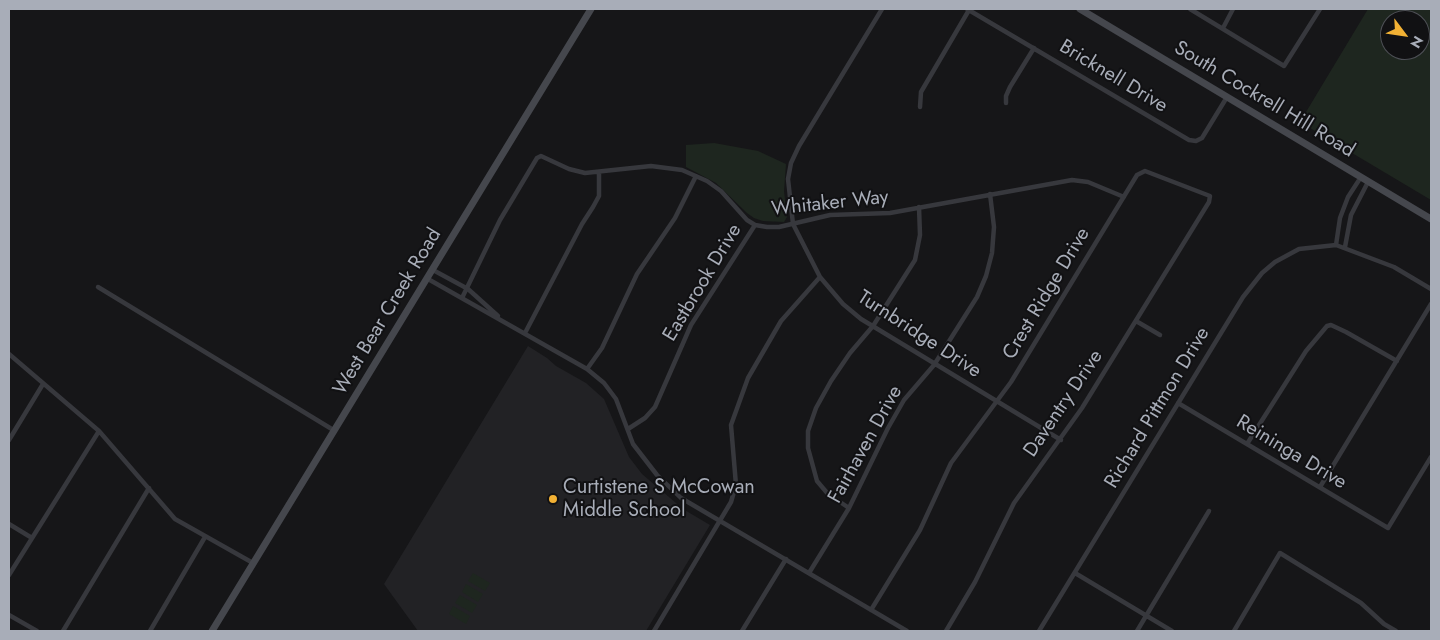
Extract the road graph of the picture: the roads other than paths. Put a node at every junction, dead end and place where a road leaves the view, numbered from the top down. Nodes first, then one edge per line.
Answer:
1 (591, 9) edge
2 (882, 9) edge
3 (968, 9) edge
4 (1080, 9) edge
5 (1190, 9) edge
6 (1233, 9) edge
7 (1320, 9) edge
8 (1223, 28) junction
9 (1034, 48) junction
10 (1227, 97) junction
11 (1006, 103) dead end
12 (920, 107) dead end
13 (599, 172) junction
14 (696, 176) junction
15 (1361, 176) junction
16 (1368, 182) junction
17 (990, 194) junction
18 (1210, 196) joint
19 (1124, 198) junction
20 (919, 207) junction
21 (1431, 219) edge
22 (794, 224) junction
23 (755, 225) junction
24 (1336, 245) junction
25 (1346, 247) junction
26 (433, 270) junction
27 (820, 277) junction
28 (428, 279) junction
29 (98, 287) dead end
30 (468, 289) junction
31 (1431, 289) edge
32 (462, 298) junction
33 (1431, 304) edge
34 (1136, 321) junction
35 (505, 322) junction
36 (873, 326) junction
37 (525, 333) junction
38 (1160, 335) dead end
39 (9, 354) edge
40 (1397, 361) junction
41 (934, 365) junction
42 (587, 369) junction
43 (44, 384) junction
44 (998, 402) junction
45 (1178, 403) junction
46 (628, 429) junction
47 (99, 431) junction
48 (335, 431) junction
49 (9, 440) edge
50 (1061, 440) junction
51 (1248, 444) junction
52 (1431, 457) edge
53 (1320, 487) junction
54 (149, 488) junction
55 (849, 508) junction
56 (1209, 510) dead end
57 (722, 521) junction
58 (9, 524) edge
59 (205, 537) junction
60 (32, 538) junction
61 (786, 559) junction
62 (253, 563) junction
63 (809, 573) junction
64 (1075, 573) junction
65 (9, 575) edge
66 (871, 610) junction
67 (9, 615) edge
68 (1147, 616) junction
69 (37, 631) edge
70 (63, 631) edge
71 (150, 631) edge
72 (212, 631) edge
73 (654, 631) edge
74 (742, 631) edge
75 (907, 631) edge
76 (946, 631) edge
77 (1039, 631) edge
78 (1137, 631) edge
79 (1172, 631) edge
80 (1234, 631) edge
81 (1396, 631) edge

1 - 26 main road, West Bear Creek Road
2 - 22 street, Turnbridge Drive
3 - 9 street, Bricknell Drive
3 - 12 street
4 - 10 main road, South Cockrell Hill Road
5 - 8 street
6 - 8 street
7 - 8 street
9 - 10 street, Bricknell Drive
9 - 11 street
10 - 15 main road, South Cockrell Hill Road
13 - 14 street, Whitaker Way
13 - 30 street, Whitaker Way
13 - 37 street
14 - 23 street, Whitaker Way
14 - 42 street
15 - 16 main road, South Cockrell Hill Road
15 - 24 street
16 - 21 main road, South Cockrell Hill Road
16 - 25 street
17 - 19 street, Whitaker Way
17 - 20 street, Whitaker Way
17 - 41 street, Fairhaven Drive
18 - 19 street, Crest Ridge Drive
18 - 34 street, Daventry Drive
19 - 44 street, Crest Ridge Drive
20 - 22 street, Whitaker Way
20 - 36 street
22 - 23 street, Whitaker Way
22 - 27 street, Turnbridge Drive
23 - 46 street, Eastbrook Drive
24 - 25 street, Richard Pittmon Drive
24 - 45 street, Richard Pittmon Drive
25 - 31 street, Richard Pittmon Drive
26 - 28 main road, West Bear Creek Road
26 - 30 street
27 - 36 street, Turnbridge Drive
27 - 57 street
28 - 32 street
28 - 48 main road, West Bear Creek Road
29 - 48 street
30 - 32 street, Whitaker Way
30 - 35 street
32 - 35 street
33 - 40 street
34 - 38 street
34 - 50 street, Daventry Drive
35 - 37 street
36 - 41 street, Turnbridge Drive
36 - 55 street
37 - 42 street
39 - 43 street
40 - 51 street
40 - 53 street
41 - 44 street, Turnbridge Drive
41 - 55 street, Fairhaven Drive
42 - 46 street
43 - 47 street
43 - 49 street
44 - 50 street, Turnbridge Drive
44 - 66 street, Crest Ridge Drive
45 - 51 street, Reininga Drive
45 - 64 street, Richard Pittmon Drive
46 - 57 street
47 - 54 street
47 - 60 street
48 - 62 main road, West Bear Creek Road
50 - 76 street, Daventry Drive
51 - 53 street, Reininga Drive
52 - 53 street, Reininga Drive
54 - 59 street
54 - 70 street
55 - 63 street, Fairhaven Drive
56 - 68 street
57 - 61 street
57 - 73 street
58 - 60 street
59 - 62 street
59 - 71 street
60 - 65 street
61 - 63 street
61 - 74 street
62 - 72 main road, West Bear Creek Road
63 - 66 street
64 - 68 street
64 - 77 street, Richard Pittmon Drive
66 - 75 street
67 - 69 street
68 - 78 street
68 - 79 street
80 - 81 street

